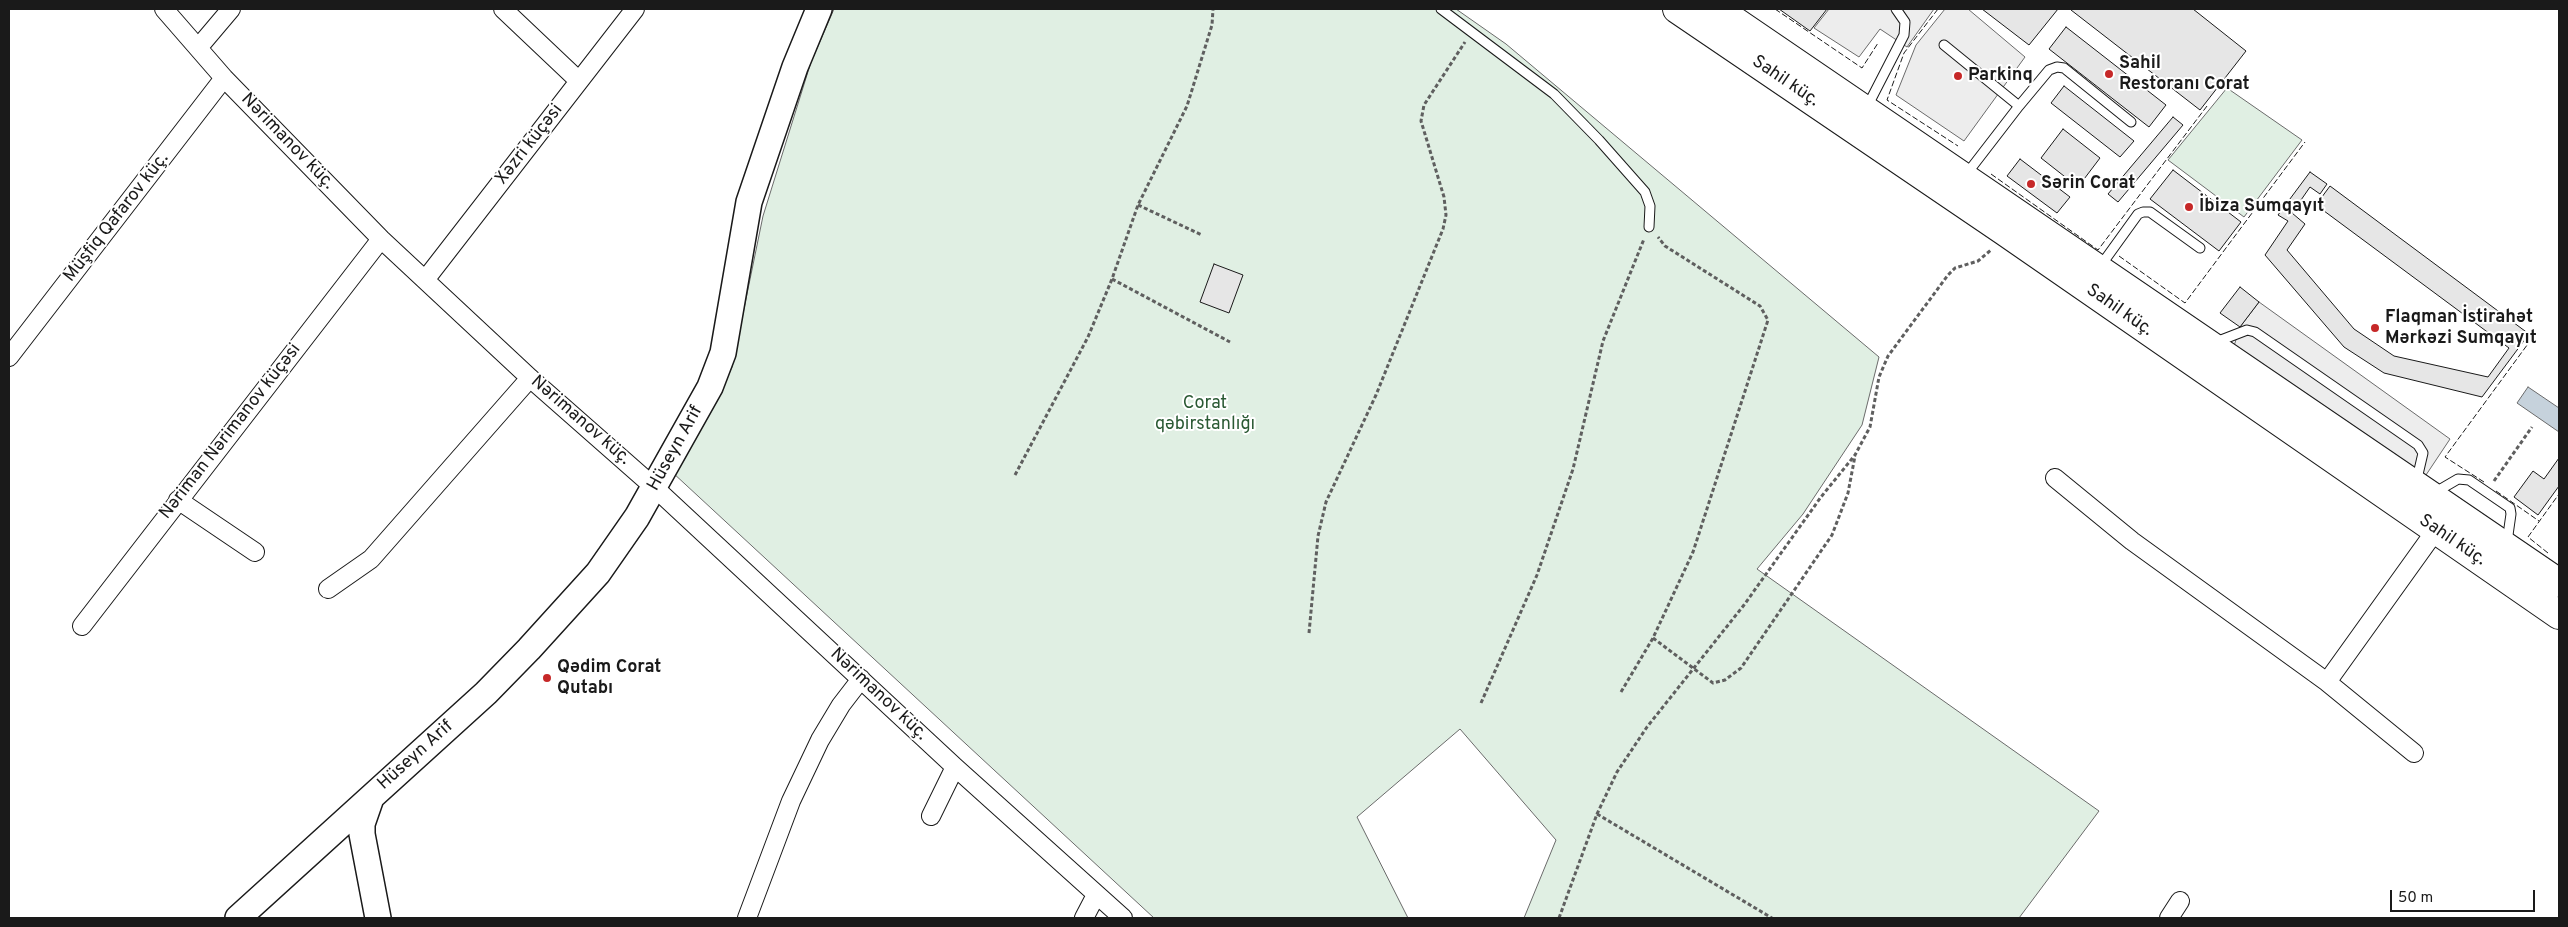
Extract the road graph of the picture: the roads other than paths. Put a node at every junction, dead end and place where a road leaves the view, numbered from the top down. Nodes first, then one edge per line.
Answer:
1 (164, 9) edge
2 (231, 9) edge
3 (504, 9) edge
4 (635, 9) edge
5 (819, 9) edge
6 (1441, 9) edge
7 (1677, 9) edge
8 (1716, 9) edge
9 (1896, 9) edge
10 (1944, 45) dead end
11 (198, 48) junction
12 (224, 78) junction
13 (579, 82) junction
14 (2018, 106) junction
15 (1866, 110) junction
16 (2131, 122) dead end
17 (1965, 176) junction
18 (1649, 226) road end
19 (381, 239) junction
20 (2200, 248) dead end
21 (2099, 268) junction
22 (425, 280) junction
23 (9, 357) edge
24 (530, 378) junction
25 (2055, 478) dead end
26 (655, 488) junction
27 (2423, 490) junction
28 (178, 500) junction
29 (2436, 530) junction
30 (2506, 547) junction
31 (255, 552) dead end
32 (2559, 584) edge
33 (328, 589) dead end
34 (2559, 615) edge
35 (82, 626) dead end
36 (861, 678) junction
37 (2327, 682) junction
38 (2414, 753) dead end
39 (955, 767) junction
40 (371, 798) junction
41 (931, 816) dead end
42 (321, 843) junction
43 (366, 853) junction
44 (1096, 895) junction
45 (2180, 901) dead end
46 (238, 918) edge
47 (378, 918) edge
48 (747, 918) edge
49 (1084, 918) edge
50 (1123, 918) edge
51 (2169, 918) edge

1 - 11 street, Nərimanov küç.
2 - 11 street
3 - 13 street
4 - 13 street, Xəzri küçəsi
5 - 26 street, Hüseyn Arif
6 - 18 lane
7 - 29 main road, Sahil küç.
8 - 15 main road, Sahil küç.
9 - 15 lane
10 - 14 lane
11 - 12 street, Nərimanov küç.
12 - 19 street, Nərimanov küç.
12 - 23 street, Müşfiq Qafarov küç.
13 - 22 street, Xəzri küçəsi
14 - 16 lane
14 - 17 lane
15 - 17 main road, Sahil küç.
17 - 21 main road, Sahil küç.
19 - 22 street, Nərimanov küç.
19 - 28 street, Nəriman Nərimanov küçəsi
20 - 21 lane
21 - 27 main road, Sahil küç.
22 - 24 street, Nərimanov küç.
24 - 26 street, Nərimanov küç.
24 - 33 street
25 - 37 street
26 - 36 street, Nərimanov küç.
26 - 40 street, Hüseyn Arif
27 - 30 main road, Sahil küç.
27 - 30 lane
28 - 31 street
28 - 35 street, Nəriman Nərimanov küçəsi
29 - 34 main road, Sahil küç.
29 - 37 street
30 - 32 main road, Sahil küç.
36 - 39 street, Nərimanov küç.
36 - 48 street
37 - 38 street
39 - 41 street
39 - 44 street, Nərimanov küç.
40 - 42 street, Hüseyn Arif
40 - 43 street
42 - 43 street
42 - 46 street, Hüseyn Arif
43 - 47 street
44 - 49 street
44 - 50 street, Nərimanov küç.
45 - 51 street

